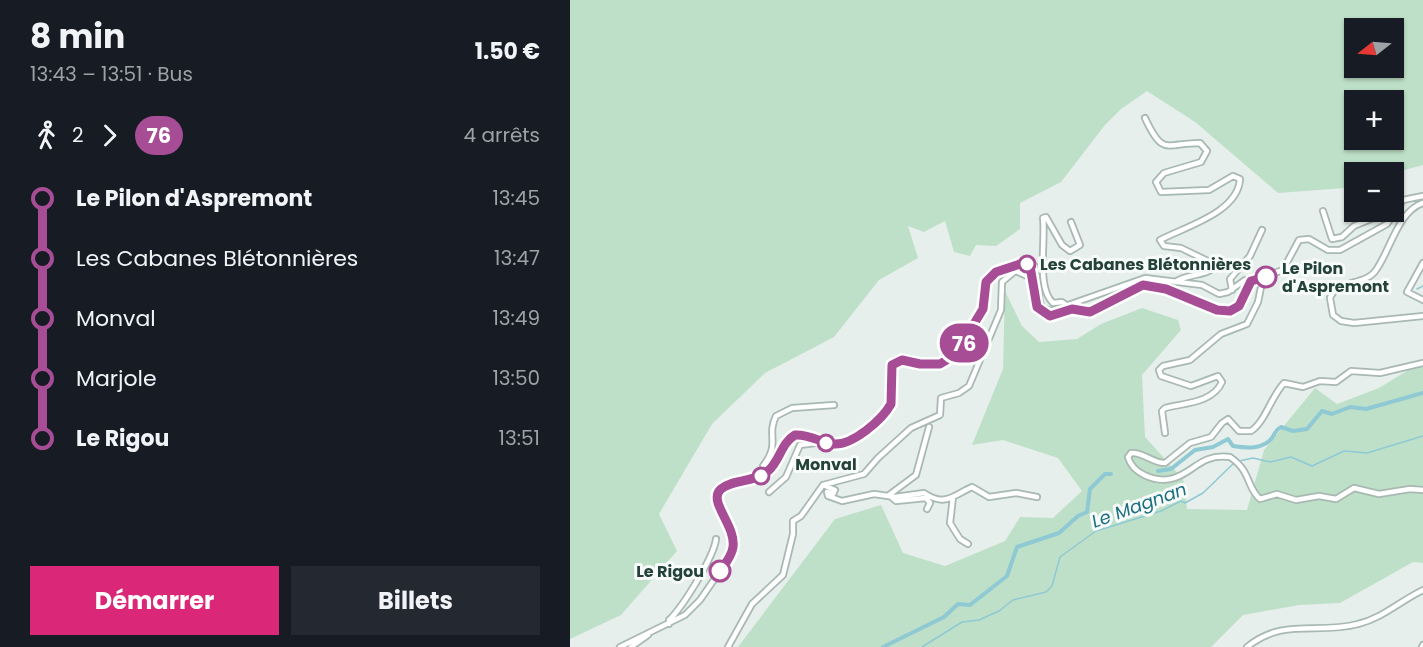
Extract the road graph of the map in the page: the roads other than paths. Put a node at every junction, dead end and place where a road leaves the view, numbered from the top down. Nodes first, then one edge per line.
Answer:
1 (1145, 118) dead end
2 (1423, 196) edge
3 (1404, 200) edge
4 (1423, 203) edge
5 (1323, 211) dead end
6 (1071, 222) dead end
7 (1364, 222) edge
8 (1388, 222) edge
9 (1262, 230) dead end
10 (1088, 243) dead end
11 (1080, 245) junction
12 (1423, 263) edge
13 (1030, 266) junction
14 (1016, 271) junction
15 (1023, 273) junction
16 (1033, 273) junction
17 (1263, 277) junction
18 (1034, 279) junction
19 (1251, 281) junction
20 (1175, 282) junction
21 (1232, 290) junction
22 (1423, 300) edge
23 (1065, 304) junction
24 (1423, 316) edge
25 (1423, 363) edge
26 (834, 405) dead end
27 (929, 426) dead end
28 (1165, 433) dead end
29 (823, 442) junction
30 (765, 473) junction
31 (823, 485) junction
32 (1423, 490) edge
33 (769, 492) dead end
34 (890, 495) junction
35 (953, 497) junction
36 (1037, 497) dead end
37 (927, 509) dead end
38 (716, 539) dead end
39 (968, 544) dead end
40 (1423, 590) edge
41 (669, 624) junction
42 (650, 632) junction
43 (620, 647) edge
44 (631, 647) edge
45 (728, 647) edge
46 (1247, 647) edge

1 - 20 street
2 - 3 street
4 - 24 street
5 - 7 street
6 - 11 street
8 - 17 street
9 - 21 street
10 - 11 street
11 - 23 street
12 - 22 street
13 - 14 street
13 - 16 street
13 - 23 street
13 - 29 street
14 - 15 street
14 - 31 street
15 - 16 street
15 - 18 street
16 - 18 street
17 - 19 street
17 - 28 street
18 - 19 street
19 - 21 street
20 - 21 street
20 - 23 street
25 - 32 street
26 - 30 street
27 - 34 street
29 - 30 street
29 - 33 street
30 - 41 street
31 - 34 street
31 - 45 street
34 - 35 street
34 - 37 street
35 - 36 street
35 - 39 street
38 - 41 street
40 - 46 street
41 - 42 street
42 - 43 street
42 - 44 street

